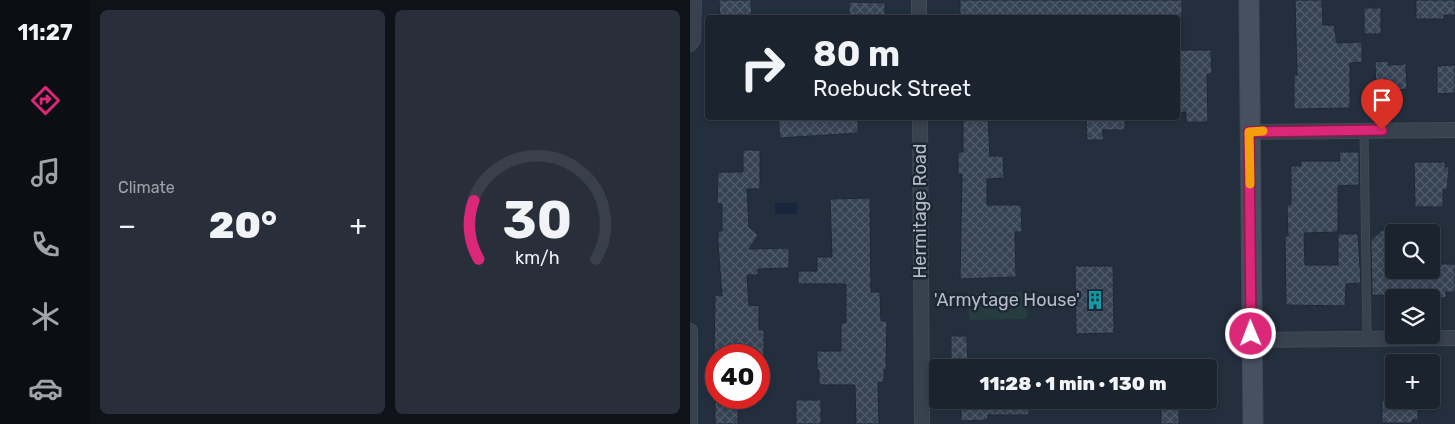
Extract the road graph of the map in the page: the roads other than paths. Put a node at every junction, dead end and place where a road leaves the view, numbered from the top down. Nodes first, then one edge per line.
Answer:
1 (694, 0) edge
2 (919, 0) edge
3 (1249, 0) edge
4 (919, 15) edge
5 (691, 41) edge
6 (920, 120) edge
7 (1364, 130) junction
8 (1455, 130) edge
9 (1249, 132) junction
10 (690, 331) edge
11 (1455, 338) edge
12 (1367, 339) junction
13 (1251, 340) junction
14 (690, 363) edge
15 (690, 424) edge
16 (922, 424) edge
17 (1253, 424) edge

1 - 5 street
2 - 4 street
3 - 9 street
6 - 16 street, Hermitage Road
7 - 8 street
7 - 9 street
7 - 12 lane
9 - 13 street
10 - 14 street
11 - 12 street
12 - 13 street
13 - 17 street
14 - 15 street

